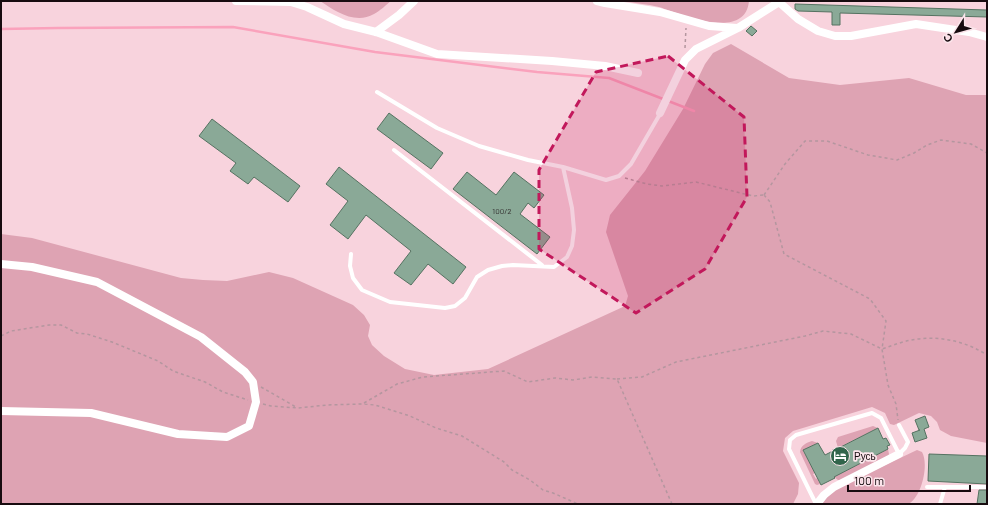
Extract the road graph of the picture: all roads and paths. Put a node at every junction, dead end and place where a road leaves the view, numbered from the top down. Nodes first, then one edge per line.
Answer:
1 (236, 1) edge
2 (414, 1) edge
3 (597, 1) edge
4 (782, 2) edge
5 (687, 21) junction
6 (738, 28) junction
7 (376, 32) junction
8 (987, 37) edge
9 (685, 60) junction
10 (638, 73) dead end
11 (377, 92) dead end
12 (660, 113) joint
13 (394, 150) dead end
14 (987, 153) edge
15 (563, 167) junction
16 (619, 176) junction
17 (764, 195) junction
18 (351, 254) dead end
19 (1, 264) edge
20 (543, 265) junction
21 (1, 336) edge
22 (882, 349) junction
23 (987, 354) edge
24 (617, 379) junction
25 (253, 382) junction
26 (256, 402) junction
27 (363, 404) junction
28 (298, 408) junction
29 (1, 411) edge
30 (899, 425) joint
31 (899, 454) junction
32 (926, 487) dead end
33 (945, 487) junction
34 (987, 487) edge
35 (578, 504) edge
36 (672, 504) edge
37 (817, 504) edge
38 (940, 504) edge

1 - 7 street
2 - 7 street
3 - 5 street
4 - 6 street
4 - 8 street
5 - 6 street
5 - 9 path
6 - 9 street
7 - 10 street
9 - 12 street
11 - 15 lane
12 - 16 lane
13 - 20 lane
14 - 17 path
15 - 16 lane
15 - 20 lane
16 - 17 path
17 - 22 path
18 - 20 lane
19 - 25 street
21 - 26 path
22 - 23 path
22 - 24 path
22 - 30 path
24 - 27 path
24 - 36 path
25 - 26 street
25 - 28 path
26 - 28 path
26 - 29 street
27 - 28 path
27 - 35 path
30 - 31 lane
31 - 37 street
31 - 37 lane
32 - 33 lane
33 - 34 lane
33 - 38 lane

